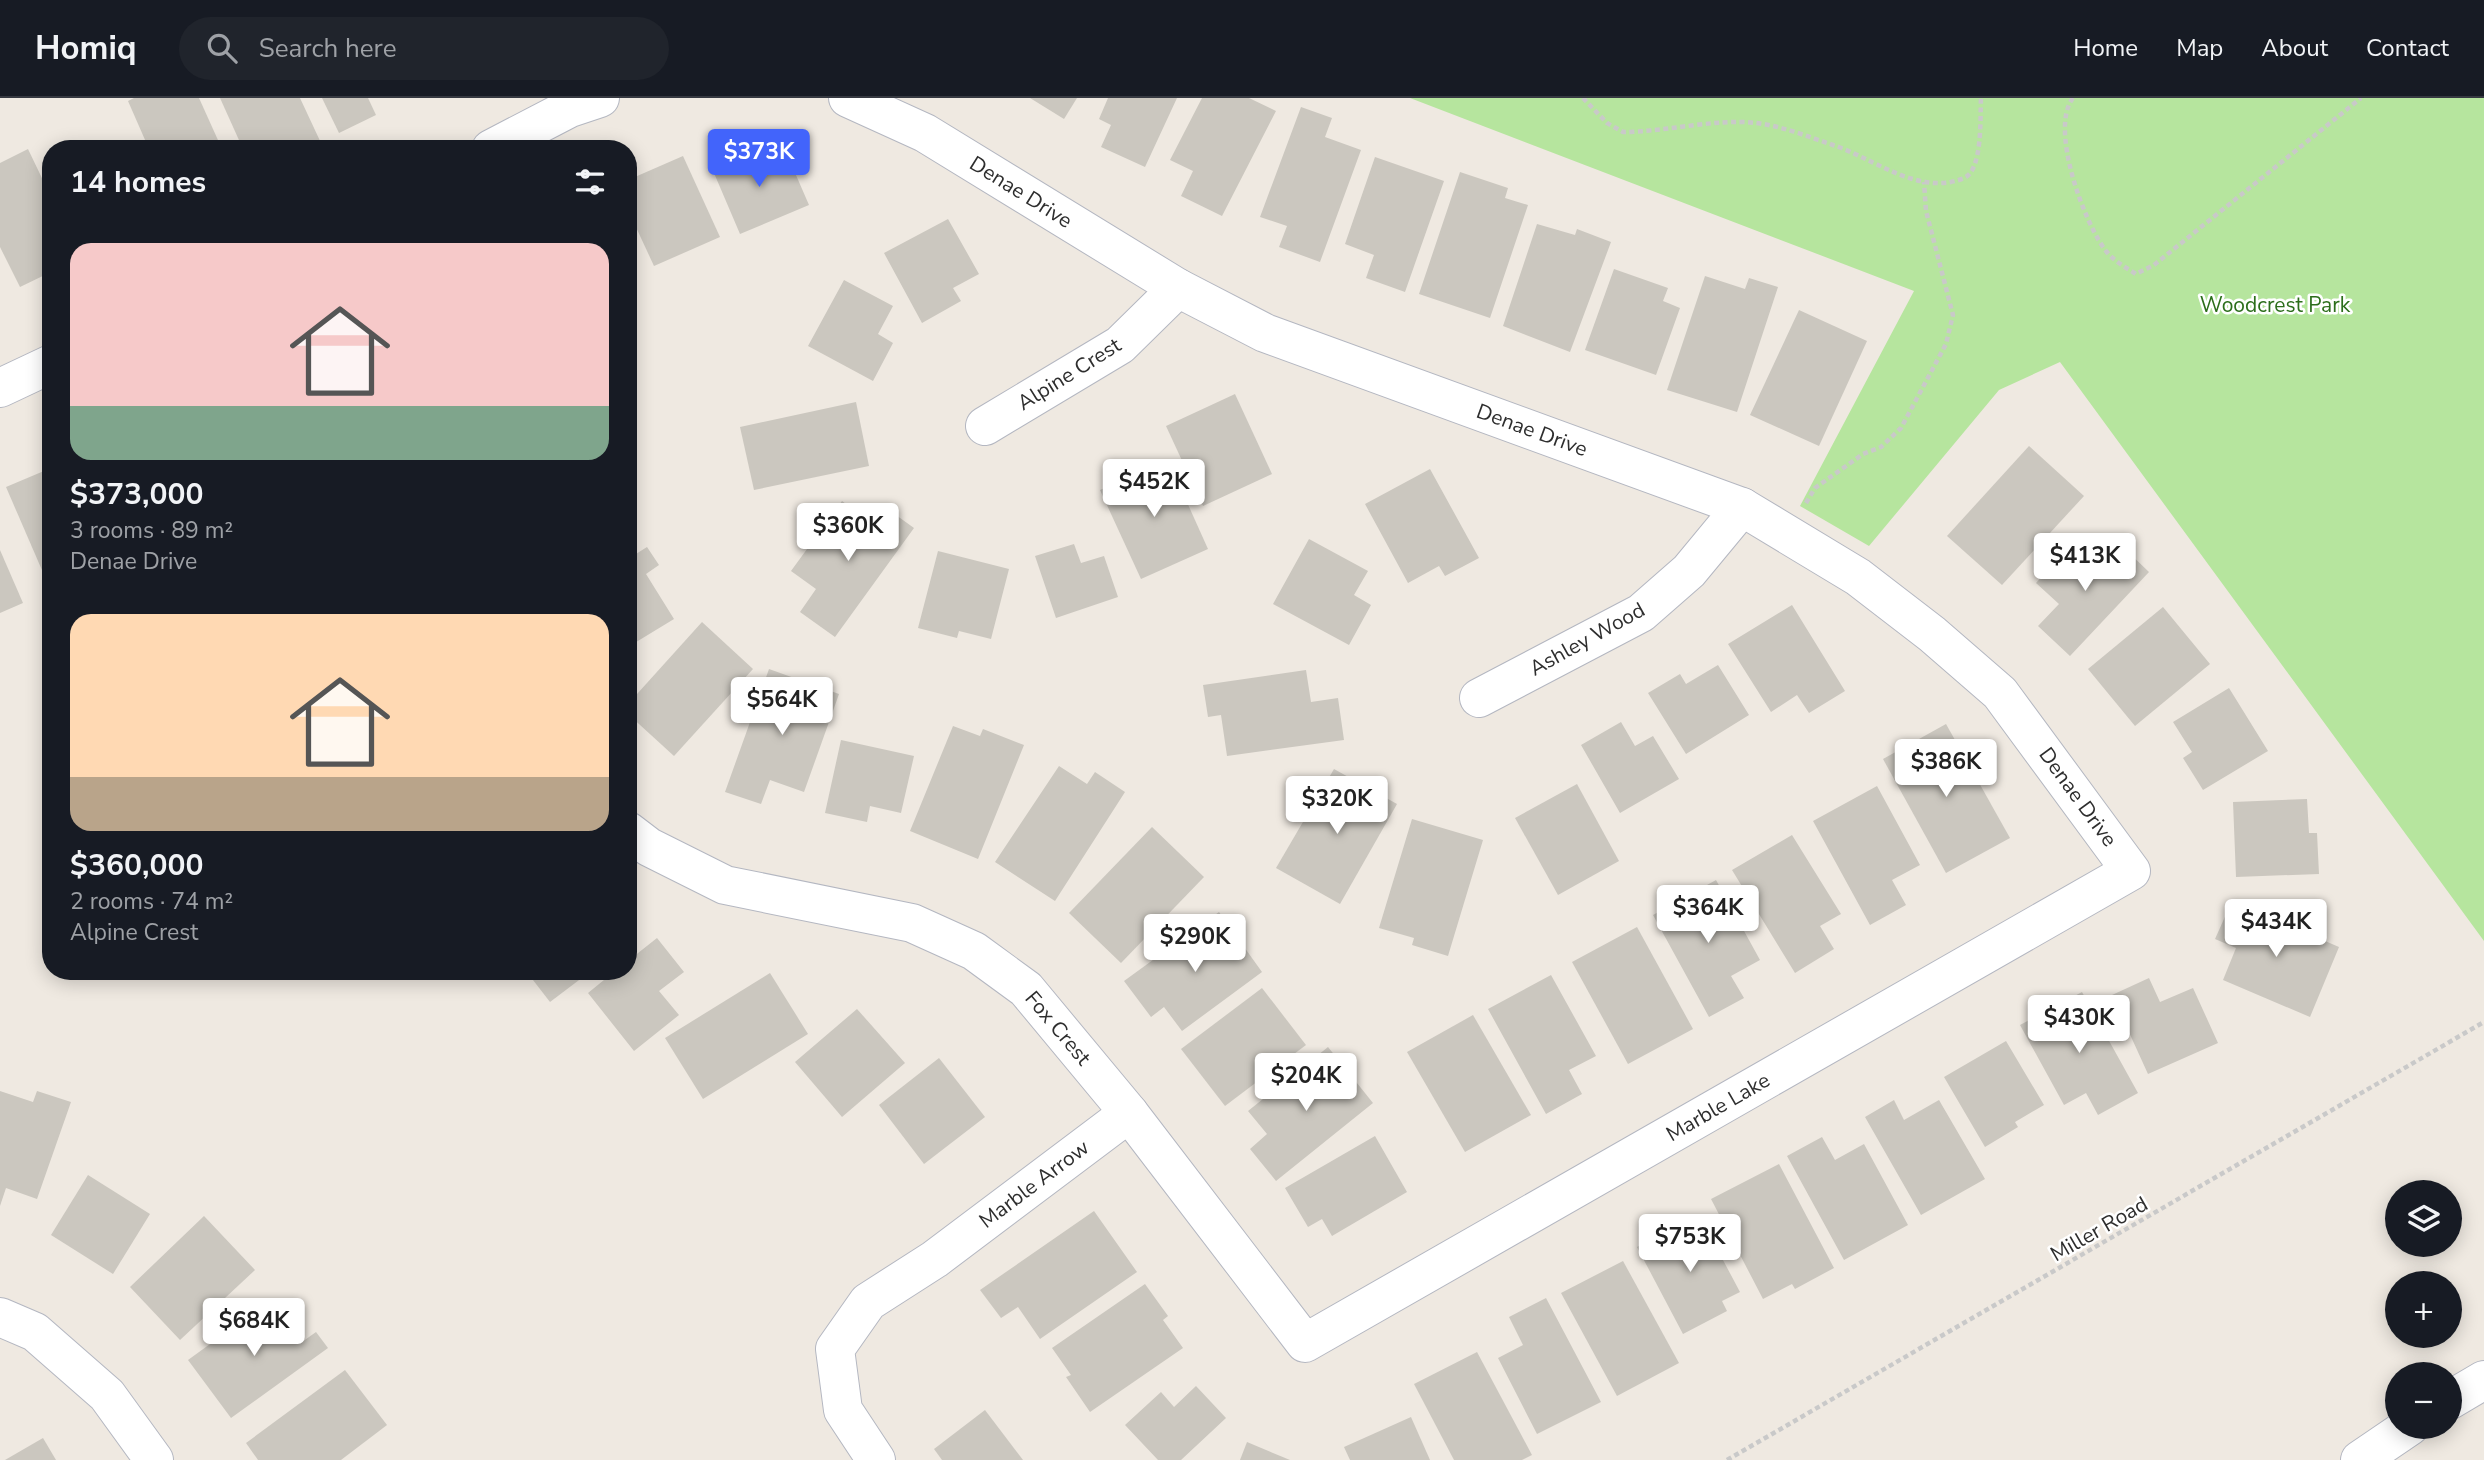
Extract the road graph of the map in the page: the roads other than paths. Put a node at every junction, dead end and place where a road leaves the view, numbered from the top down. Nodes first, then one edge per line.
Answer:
1 (600, 98) edge
2 (848, 98) edge
3 (508, 140) edge
4 (1178, 288) junction
5 (42, 368) edge
6 (0, 388) edge
7 (985, 426) dead end
8 (1742, 507) junction
9 (1479, 698) dead end
10 (637, 838) edge
11 (2132, 871) joint
12 (1129, 1113) junction
13 (0, 1317) edge
14 (1305, 1343) joint
15 (2484, 1380) edge
16 (2462, 1393) edge
17 (2391, 1439) edge
18 (154, 1460) edge
19 (876, 1460) edge
20 (2360, 1460) edge

1 - 3 street
2 - 4 street, Denae Drive
4 - 7 street, Alpine Crest
4 - 8 street, Denae Drive
5 - 6 street
8 - 9 street, Ashley Wood
8 - 11 street, Denae Drive
10 - 12 street, Fox Crest
11 - 14 street, Marble Lake
12 - 14 street, Fox Crest
12 - 19 street, Marble Arrow
13 - 18 street
15 - 16 street
17 - 20 street

